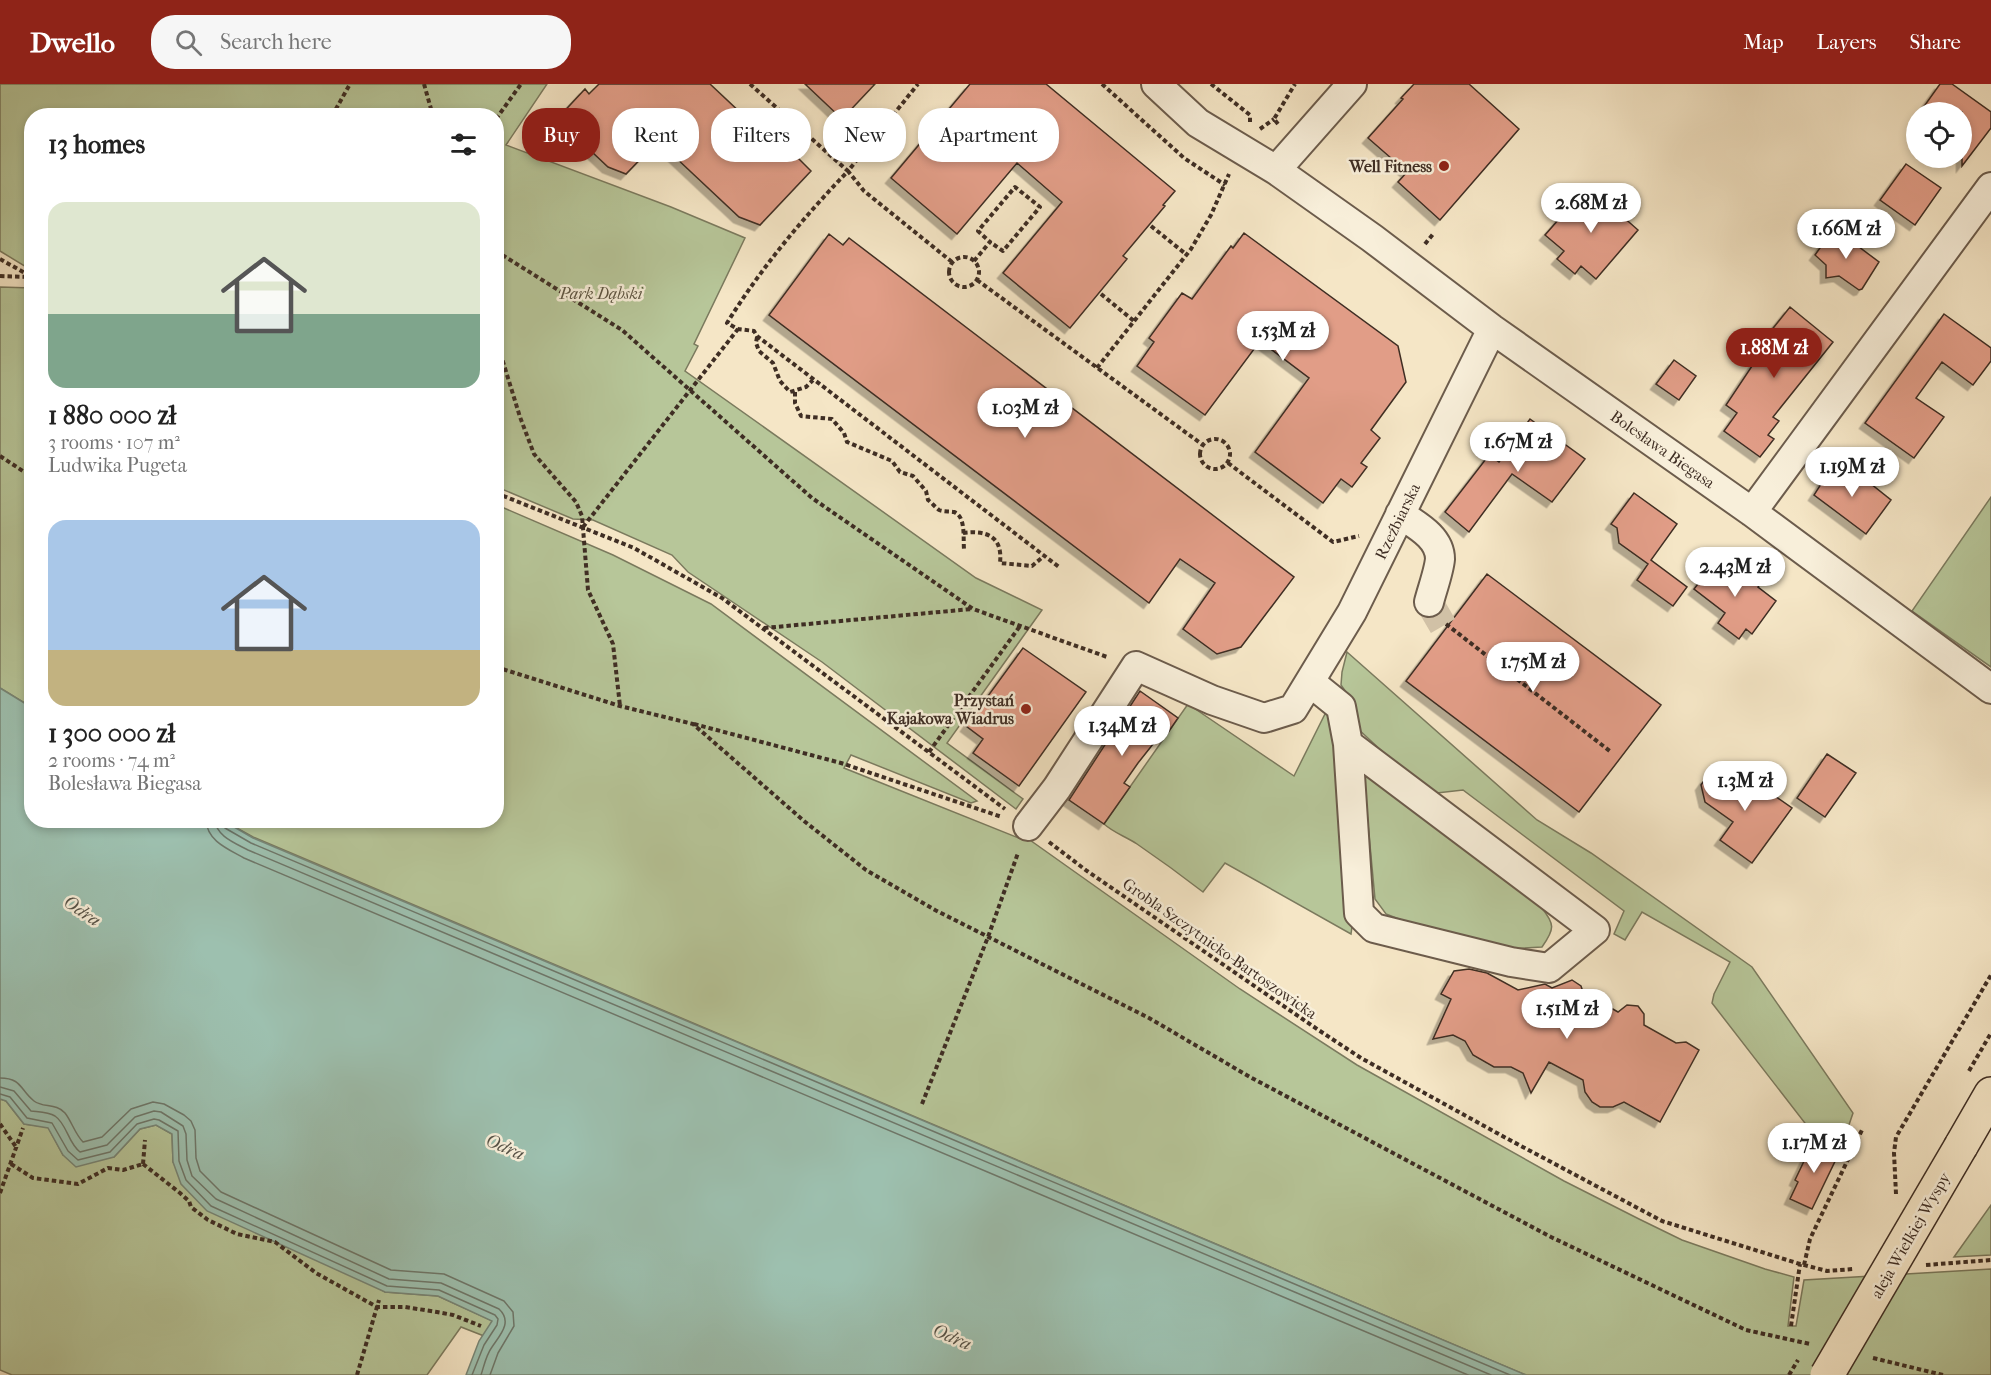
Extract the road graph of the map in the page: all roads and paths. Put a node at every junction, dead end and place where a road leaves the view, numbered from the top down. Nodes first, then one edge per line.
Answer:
1 (350, 84) edge
2 (424, 84) edge
3 (521, 84) edge
4 (750, 84) edge
5 (918, 84) edge
6 (1102, 84) edge
7 (1156, 84) edge
8 (1211, 84) edge
9 (1352, 84) edge
10 (336, 108) edge
11 (431, 108) edge
12 (504, 108) edge
13 (1257, 130) dead end
14 (1276, 170) junction
15 (848, 171) junction
16 (1225, 185) dead end
17 (1991, 187) edge
18 (1222, 191) dead end
19 (1151, 226) dead end
20 (990, 242) junction
21 (1187, 255) junction
22 (504, 256) edge
23 (0, 259) edge
24 (974, 261) junction
25 (952, 262) junction
26 (24, 273) edge
27 (0, 276) edge
28 (24, 277) edge
29 (977, 280) junction
30 (1101, 294) dead end
31 (1134, 321) junction
32 (738, 329) junction
33 (1492, 329) junction
34 (757, 336) junction
35 (504, 365) edge
36 (1097, 368) junction
37 (813, 380) junction
38 (689, 389) junction
39 (795, 392) junction
40 (1203, 445) junction
41 (0, 456) edge
42 (1228, 463) junction
43 (24, 472) edge
44 (504, 496) edge
45 (1752, 512) junction
46 (1400, 514) junction
47 (582, 528) junction
48 (963, 533) junction
49 (964, 549) dead end
50 (1382, 550) junction
51 (1044, 556) junction
52 (1059, 567) dead end
53 (973, 609) junction
54 (1435, 611) joint
55 (1020, 626) junction
56 (763, 628) junction
57 (1136, 666) junction
58 (504, 670) edge
59 (1310, 681) junction
60 (1991, 689) edge
61 (620, 706) junction
62 (693, 724) junction
63 (1348, 744) junction
64 (929, 752) junction
65 (1611, 752) dead end
66 (1028, 826) junction
67 (988, 937) junction
68 (1991, 975) edge
69 (1991, 1094) edge
70 (922, 1104) dead end
71 (0, 1124) edge
72 (23, 1128) dead end
73 (1862, 1130) dead end
74 (1896, 1137) dead end
75 (145, 1140) dead end
76 (16, 1148) junction
77 (11, 1164) junction
78 (143, 1164) junction
79 (0, 1193) edge
80 (1991, 1260) edge
81 (1802, 1265) junction
82 (1920, 1265) dead end
83 (1863, 1269) dead end
84 (379, 1300) dead end
85 (377, 1307) junction
86 (481, 1326) dead end
87 (1791, 1326) dead end
88 (1812, 1344) dead end
89 (1868, 1357) dead end
90 (357, 1375) edge
91 (1827, 1375) edge
92 (1942, 1375) edge

1 - 10 path
2 - 11 path
3 - 12 path
4 - 15 path
5 - 15 path
6 - 16 path
7 - 14 street, Bolesława Biegasa
8 - 13 path
9 - 14 street
14 - 33 street, Bolesława Biegasa
15 - 25 path
15 - 32 path
17 - 45 street
18 - 21 path
19 - 21 path
20 - 20 path
20 - 24 path
21 - 31 path
22 - 38 path
23 - 26 path
24 - 25 path
24 - 29 path
25 - 29 path
27 - 28 path
29 - 36 path
30 - 31 path
31 - 36 path
32 - 34 path
32 - 38 path
33 - 45 street, Bolesława Biegasa
33 - 46 street, Rzeźbiarska
34 - 37 path
34 - 39 path
35 - 47 path
36 - 40 path
37 - 39 path
37 - 51 path
38 - 47 path
38 - 53 path
39 - 48 path
40 - 42 path
40 - 42 path
41 - 43 path
42 - 50 path
44 - 47 path, Grobla Szczytnicko-Bartoszowicka
45 - 60 street, Bolesława Biegasa
46 - 50 street, Rzeźbiarska
46 - 54 street
47 - 56 path, Grobla Szczytnicko-Bartoszowicka
47 - 61 path
48 - 49 path
48 - 51 path
50 - 59 street, Rzeźbiarska
51 - 52 path
53 - 55 path
53 - 56 path
54 - 65 path
55 - 57 path
55 - 64 path
56 - 64 path, Grobla Szczytnicko-Bartoszowicka
57 - 59 street, Rzeźbiarska
57 - 66 street
58 - 61 path
59 - 63 street
61 - 62 path
62 - 66 path
62 - 67 path
63 - 63 street
64 - 66 path, Grobla Szczytnicko-Bartoszowicka
66 - 67 path
66 - 81 path, Grobla Szczytnicko-Bartoszowicka
67 - 70 path
67 - 88 path
68 - 74 path
69 - 91 main road, aleja Wielkiej Wyspy, bridge
71 - 76 path
72 - 76 path
73 - 81 path
75 - 78 path
76 - 77 path
77 - 78 path
77 - 79 path
78 - 85 path
80 - 82 path
81 - 83 path, Grobla Szczytnicko-Bartoszowicka
81 - 87 path
84 - 85 path
85 - 86 path
85 - 90 path
89 - 92 path

